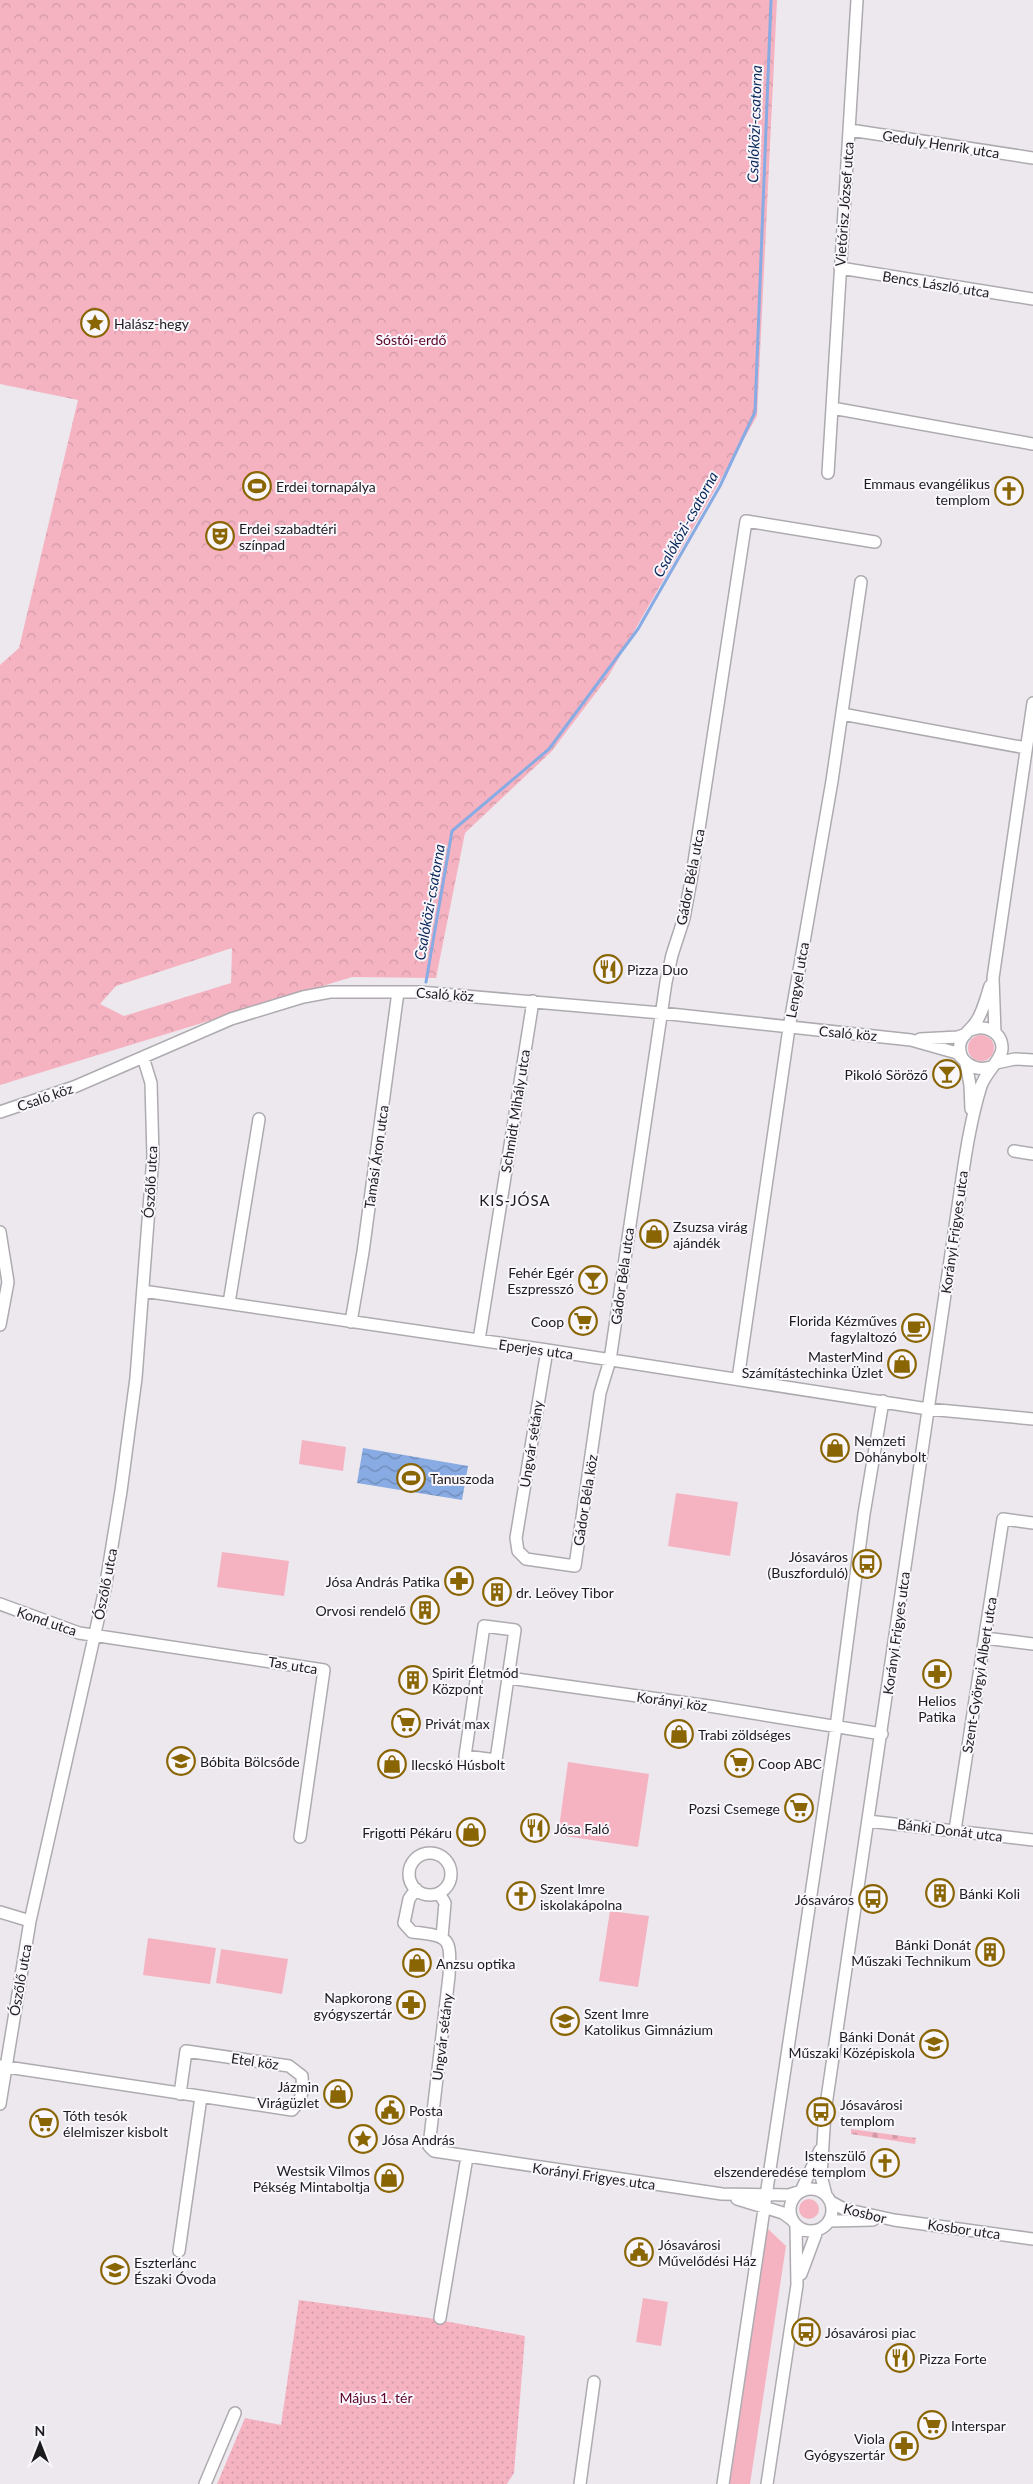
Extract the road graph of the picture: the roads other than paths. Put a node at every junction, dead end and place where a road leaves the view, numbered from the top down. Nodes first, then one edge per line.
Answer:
1 (857, 0) edge
2 (850, 130) junction
3 (1033, 158) edge
4 (840, 268) junction
5 (1033, 299) edge
6 (832, 408) junction
7 (1033, 444) edge
8 (828, 473) dead end
9 (875, 542) dead end
10 (861, 582) dead end
11 (1033, 703) edge
12 (842, 714) junction
13 (1026, 748) junction
14 (993, 978) junction
15 (398, 992) junction
16 (533, 1001) junction
17 (661, 1013) junction
18 (789, 1028) junction
19 (968, 1032) junction
20 (996, 1033) junction
21 (911, 1040) junction
22 (1002, 1044) junction
23 (143, 1057) junction
24 (964, 1060) junction
25 (1033, 1060) edge
26 (993, 1065) junction
27 (0, 1112) edge
28 (259, 1119) dead end
29 (971, 1121) junction
30 (1014, 1151) dead end
31 (1033, 1154) edge
32 (0, 1232) edge
33 (4, 1282) edge
34 (143, 1291) junction
35 (229, 1303) junction
36 (351, 1322) junction
37 (0, 1325) edge
38 (479, 1340) junction
39 (547, 1350) junction
40 (610, 1360) junction
41 (738, 1379) junction
42 (883, 1401) junction
43 (928, 1409) junction
44 (1033, 1419) edge
45 (1033, 1523) edge
46 (516, 1538) joint
47 (0, 1604) edge
48 (94, 1634) junction
49 (986, 1638) junction
50 (1033, 1644) edge
51 (509, 1678) junction
52 (836, 1727) junction
53 (882, 1734) junction
54 (868, 1821) junction
55 (955, 1830) junction
56 (300, 1837) dead end
57 (1033, 1840) edge
58 (416, 1889) junction
59 (439, 1893) junction
60 (0, 1912) edge
61 (30, 1921) junction
62 (442, 1937) junction
63 (2, 2067) edge
64 (180, 2094) junction
65 (201, 2097) junction
66 (0, 2104) edge
67 (822, 2146) junction
68 (467, 2157) junction
69 (801, 2192) junction
70 (828, 2199) junction
71 (765, 2201) junction
72 (894, 2220) junction
73 (794, 2222) junction
74 (829, 2222) junction
75 (817, 2231) junction
76 (1033, 2239) edge
77 (179, 2251) dead end
78 (797, 2285) junction
79 (440, 2318) dead end
80 (594, 2382) dead end
81 (235, 2413) dead end
82 (205, 2484) edge
83 (580, 2484) edge
84 (723, 2484) edge
85 (767, 2484) edge

1 - 2 street, Vietórisz József utca
2 - 3 street, Geduly Henrik utca
2 - 4 street, Vietórisz József utca
4 - 5 street, Bencs László utca
4 - 6 street, Vietórisz József utca
6 - 7 street
6 - 8 street, Vietórisz József utca
9 - 17 street, Gádor Béla utca
10 - 12 street, Lengyel utca
11 - 13 street, Korányi Frigyes utca
12 - 13 street
12 - 18 street, Lengyel utca
13 - 14 street, Korányi Frigyes utca
14 - 19 street, Korányi Frigyes utca
14 - 20 street, Korányi Frigyes utca
15 - 16 street, Csaló köz
15 - 23 street, Csaló köz
15 - 36 street, Tamási Áron utca
16 - 17 street, Csaló köz
16 - 38 street, Schmidt Mihály utca
17 - 18 street, Csaló köz
17 - 40 street, Gádor Béla utca
18 - 21 street, Csaló köz
18 - 41 street, Lengyel utca
19 - 20 street
19 - 21 street, Csaló köz
19 - 24 street, Korányi Frigyes utca
20 - 22 street, Korányi Frigyes utca
21 - 24 street, Csaló köz
22 - 25 street
22 - 26 street, Korányi Frigyes utca
23 - 27 street, Csaló köz
23 - 34 street, Ószőlő utca
24 - 26 street
24 - 29 street, Korányi Frigyes utca
25 - 26 street
26 - 29 street, Korányi Frigyes utca
28 - 35 street
29 - 43 street, Korányi Frigyes utca
30 - 31 street
32 - 33 street
33 - 37 street
34 - 35 street, Eperjes utca
34 - 48 street, Ószőlő utca
35 - 36 street, Eperjes utca
36 - 38 street, Eperjes utca
38 - 39 street, Eperjes utca
39 - 40 street, Eperjes utca
39 - 46 street, Ungvár sétány
40 - 41 street, Eperjes utca
40 - 46 street, Gádor Béla köz
41 - 42 street, Eperjes utca
42 - 43 street, Eperjes utca
42 - 52 street
43 - 44 street, Eperjes utca
43 - 53 street, Korányi Frigyes utca
45 - 49 street, Szent-Györgyi Albert utca
47 - 48 street, Kond utca
48 - 56 street, Tas utca
48 - 61 street, Ószőlő utca
49 - 50 street
49 - 55 street, Szent-Györgyi Albert utca
51 - 51 street
51 - 52 street, Korányi köz
52 - 53 street, Korányi köz
52 - 71 street
53 - 54 street, Korányi Frigyes utca
54 - 55 street, Bánki Donát utca
54 - 67 street, Korányi Frigyes utca
55 - 57 street, Bánki Donát utca
58 - 59 street
58 - 59 street
58 - 62 street
59 - 62 street, Ungvár sétány
60 - 61 street
61 - 63 street, Ószőlő utca
62 - 68 street, Ungvár sétány
63 - 64 street, Etel köz
63 - 66 street, Ószőlő utca
64 - 65 street, Etel köz
64 - 65 street, Etel köz
65 - 77 street
67 - 69 street, Korányi Frigyes utca
67 - 70 street, Korányi Frigyes utca
68 - 71 street, Korányi Frigyes utca
68 - 79 street
69 - 70 street
69 - 71 street, Korányi Frigyes utca
69 - 73 street
70 - 72 street, Kosbor
70 - 74 street
71 - 73 street, Korányi Frigyes utca
71 - 84 street
72 - 74 street, Kosbor
72 - 76 street, Kosbor utca
73 - 75 street
73 - 78 street
74 - 75 street
75 - 78 street
78 - 85 street
80 - 83 street
81 - 82 street

